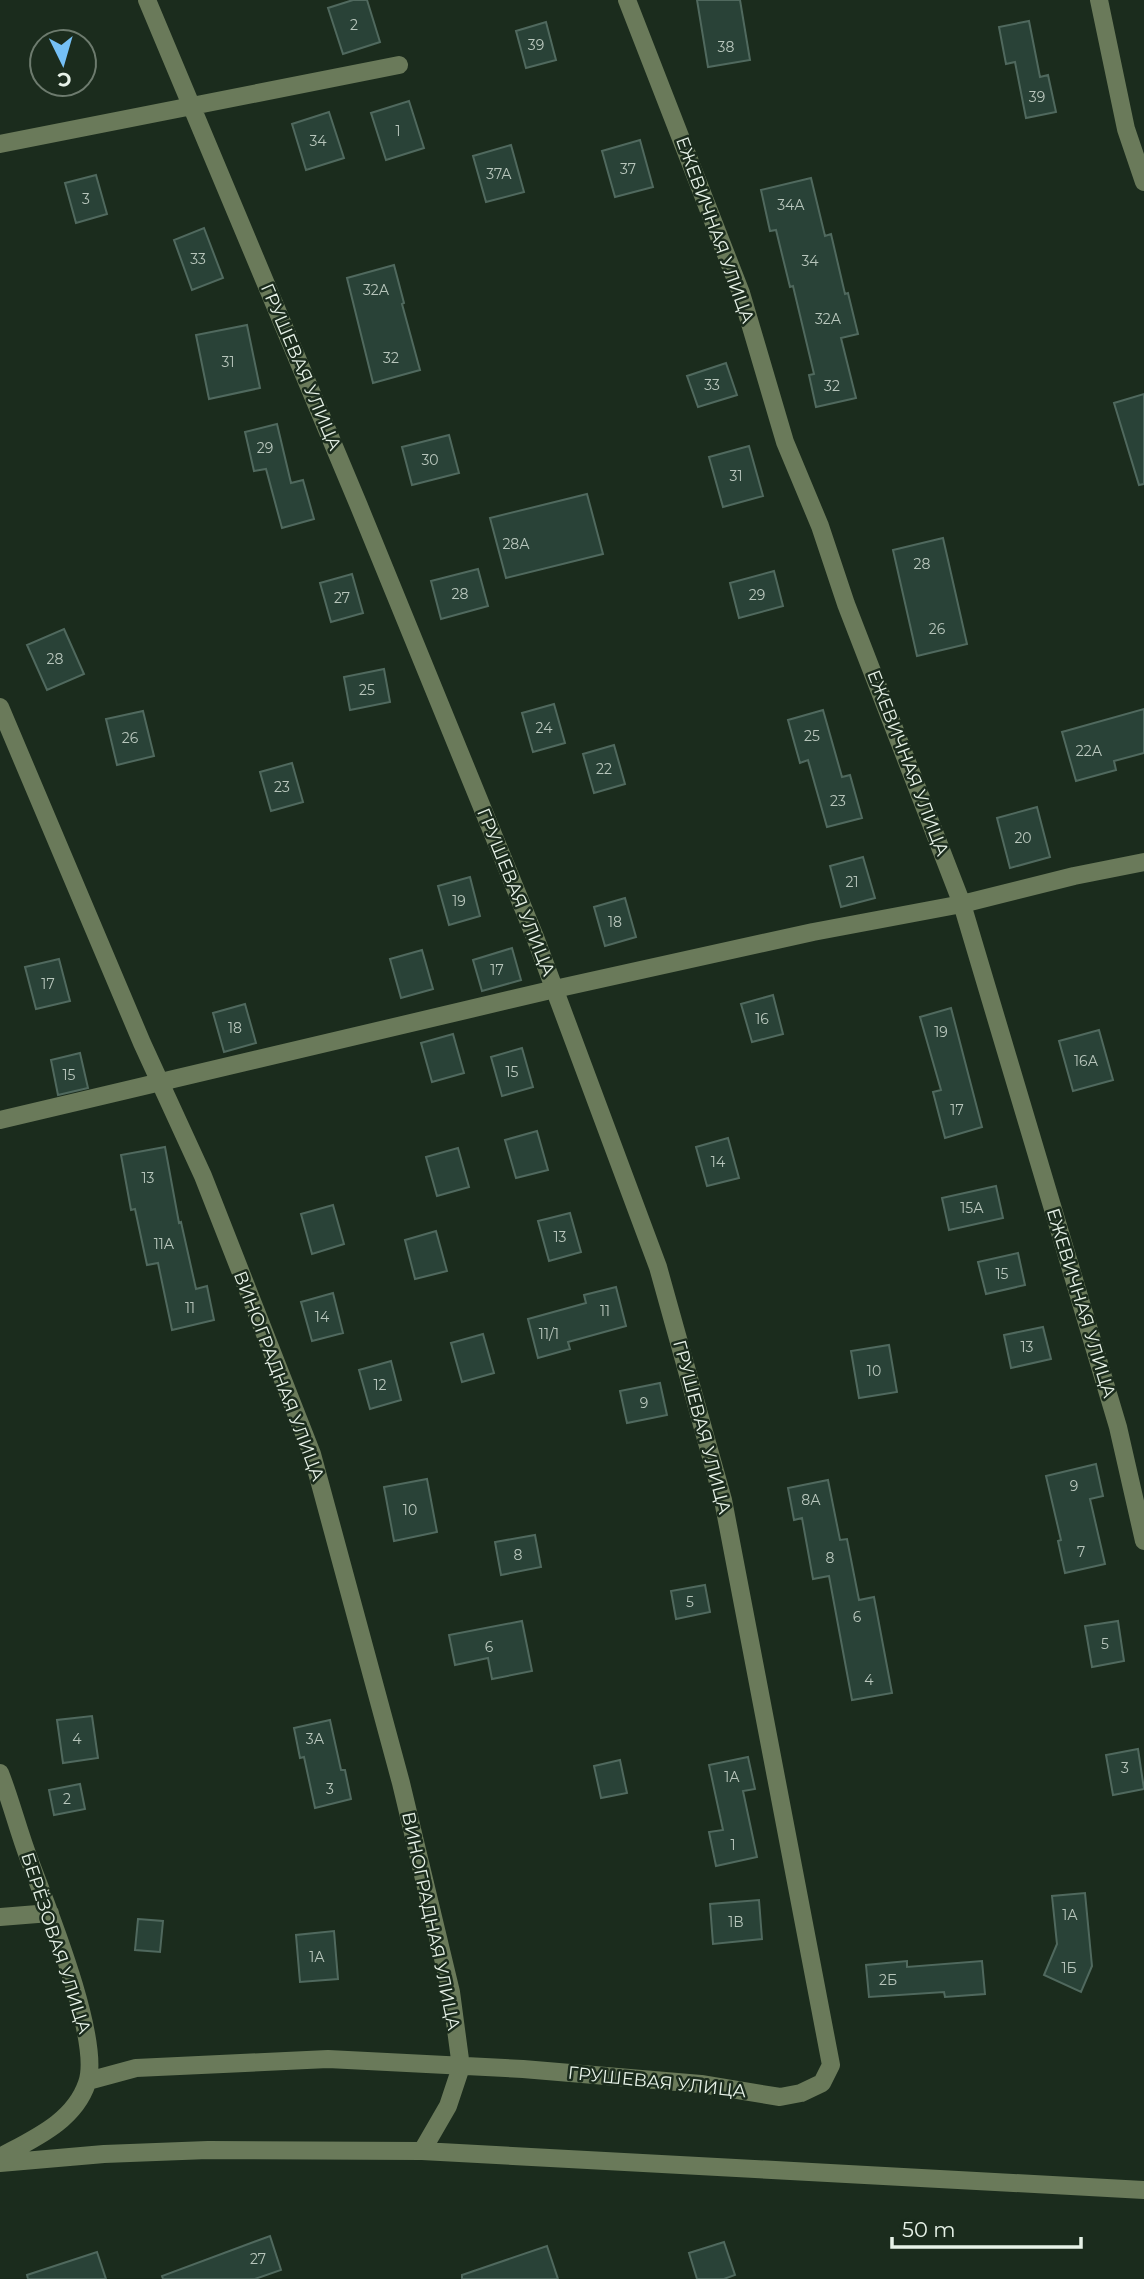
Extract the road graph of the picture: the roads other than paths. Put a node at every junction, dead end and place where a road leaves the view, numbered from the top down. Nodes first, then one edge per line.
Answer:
1 (148, 0) edge
2 (627, 0) edge
3 (1099, 0) edge
4 (398, 65) dead end
5 (194, 108) junction
6 (0, 144) edge
7 (1144, 182) edge
8 (0, 706) edge
9 (1144, 862) edge
10 (962, 904) junction
11 (555, 989) junction
12 (159, 1082) junction
13 (0, 1120) edge
14 (1144, 1541) edge
15 (0, 1773) edge
16 (50, 1913) junction
17 (0, 1917) edge
18 (461, 2067) junction
19 (88, 2081) junction
20 (422, 2151) junction
21 (0, 2157) edge
22 (0, 2163) edge
23 (1144, 2190) edge

1 - 5 street, ГРУШЕВАЯ УЛИЦА
2 - 10 street, ЕЖЕВИЧНАЯ УЛИЦА
3 - 7 street
4 - 5 street
5 - 6 street
5 - 11 street, ГРУШЕВАЯ УЛИЦА
8 - 12 street, ВИНОГРАДНАЯ УЛИЦА
9 - 10 street
10 - 11 street
10 - 14 street, ЕЖЕВИЧНАЯ УЛИЦА
11 - 12 street
11 - 18 street, ГРУШЕВАЯ УЛИЦА
12 - 13 street
12 - 18 street, ВИНОГРАДНАЯ УЛИЦА
15 - 16 street, БЕРЁЗОВАЯ УЛИЦА
16 - 17 street
16 - 19 street, БЕРЁЗОВАЯ УЛИЦА
18 - 19 street, ГРУШЕВАЯ УЛИЦА
18 - 20 street, ВИНОГРАДНАЯ УЛИЦА
19 - 21 street, БЕРЁЗОВАЯ УЛИЦА
20 - 22 street
20 - 23 street

